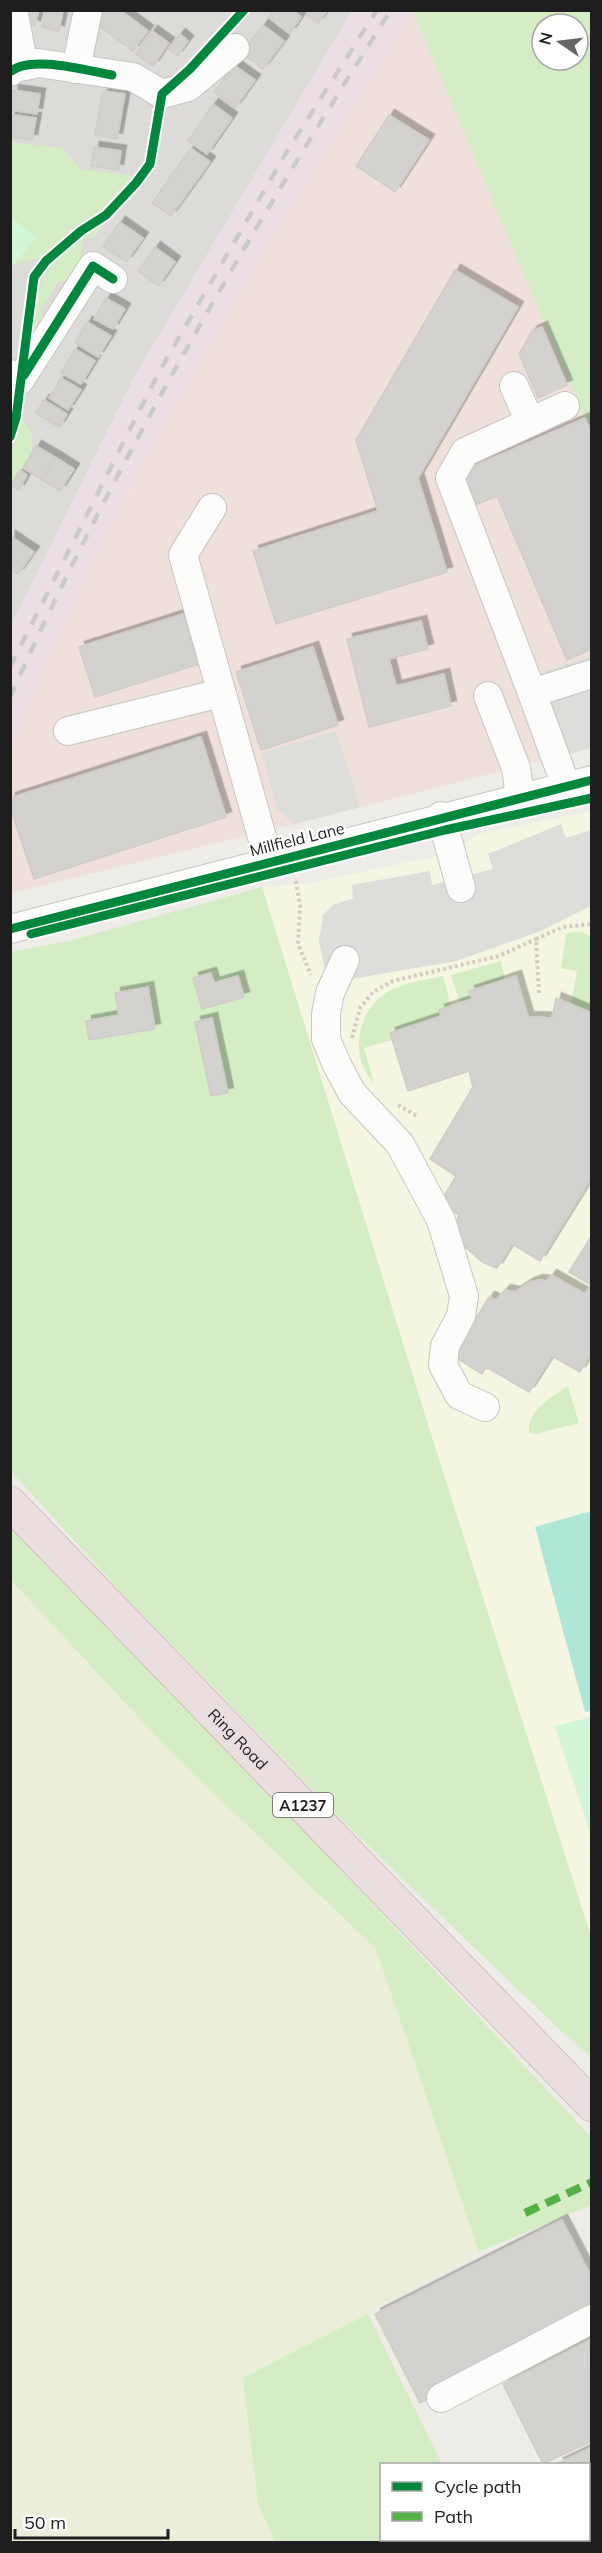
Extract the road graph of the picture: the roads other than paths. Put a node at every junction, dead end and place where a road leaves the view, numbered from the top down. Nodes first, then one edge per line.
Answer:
1 (13, 10) edge
2 (88, 10) edge
3 (235, 48) dead end
4 (17, 69) edge
5 (76, 69) junction
6 (113, 279) dead end
7 (10, 374) edge
8 (514, 386) dead end
9 (565, 406) dead end
10 (530, 422) junction
11 (212, 508) dead end
12 (591, 674) edge
13 (221, 693) junction
14 (532, 693) junction
15 (488, 696) dead end
16 (68, 731) dead end
17 (579, 783) edge
18 (520, 797) junction
19 (441, 816) junction
20 (279, 859) junction
21 (461, 888) dead end
22 (10, 929) edge
23 (345, 960) dead end
24 (485, 1407) dead end
25 (10, 1503) edge
26 (591, 2105) edge
27 (591, 2319) edge
28 (441, 2398) dead end

1 - 4 street
2 - 5 street
3 - 5 street
4 - 5 street
6 - 7 street
8 - 10 street
9 - 10 street
10 - 14 street
11 - 13 street
12 - 14 street
13 - 16 street
13 - 20 street
14 - 17 street
15 - 18 street
17 - 18 street, Millfield Lane
18 - 19 street, Millfield Lane
19 - 20 street, Millfield Lane
19 - 21 street
20 - 22 street, Millfield Lane
23 - 24 street
25 - 26 highway, Ring Road / A1237
27 - 28 street

